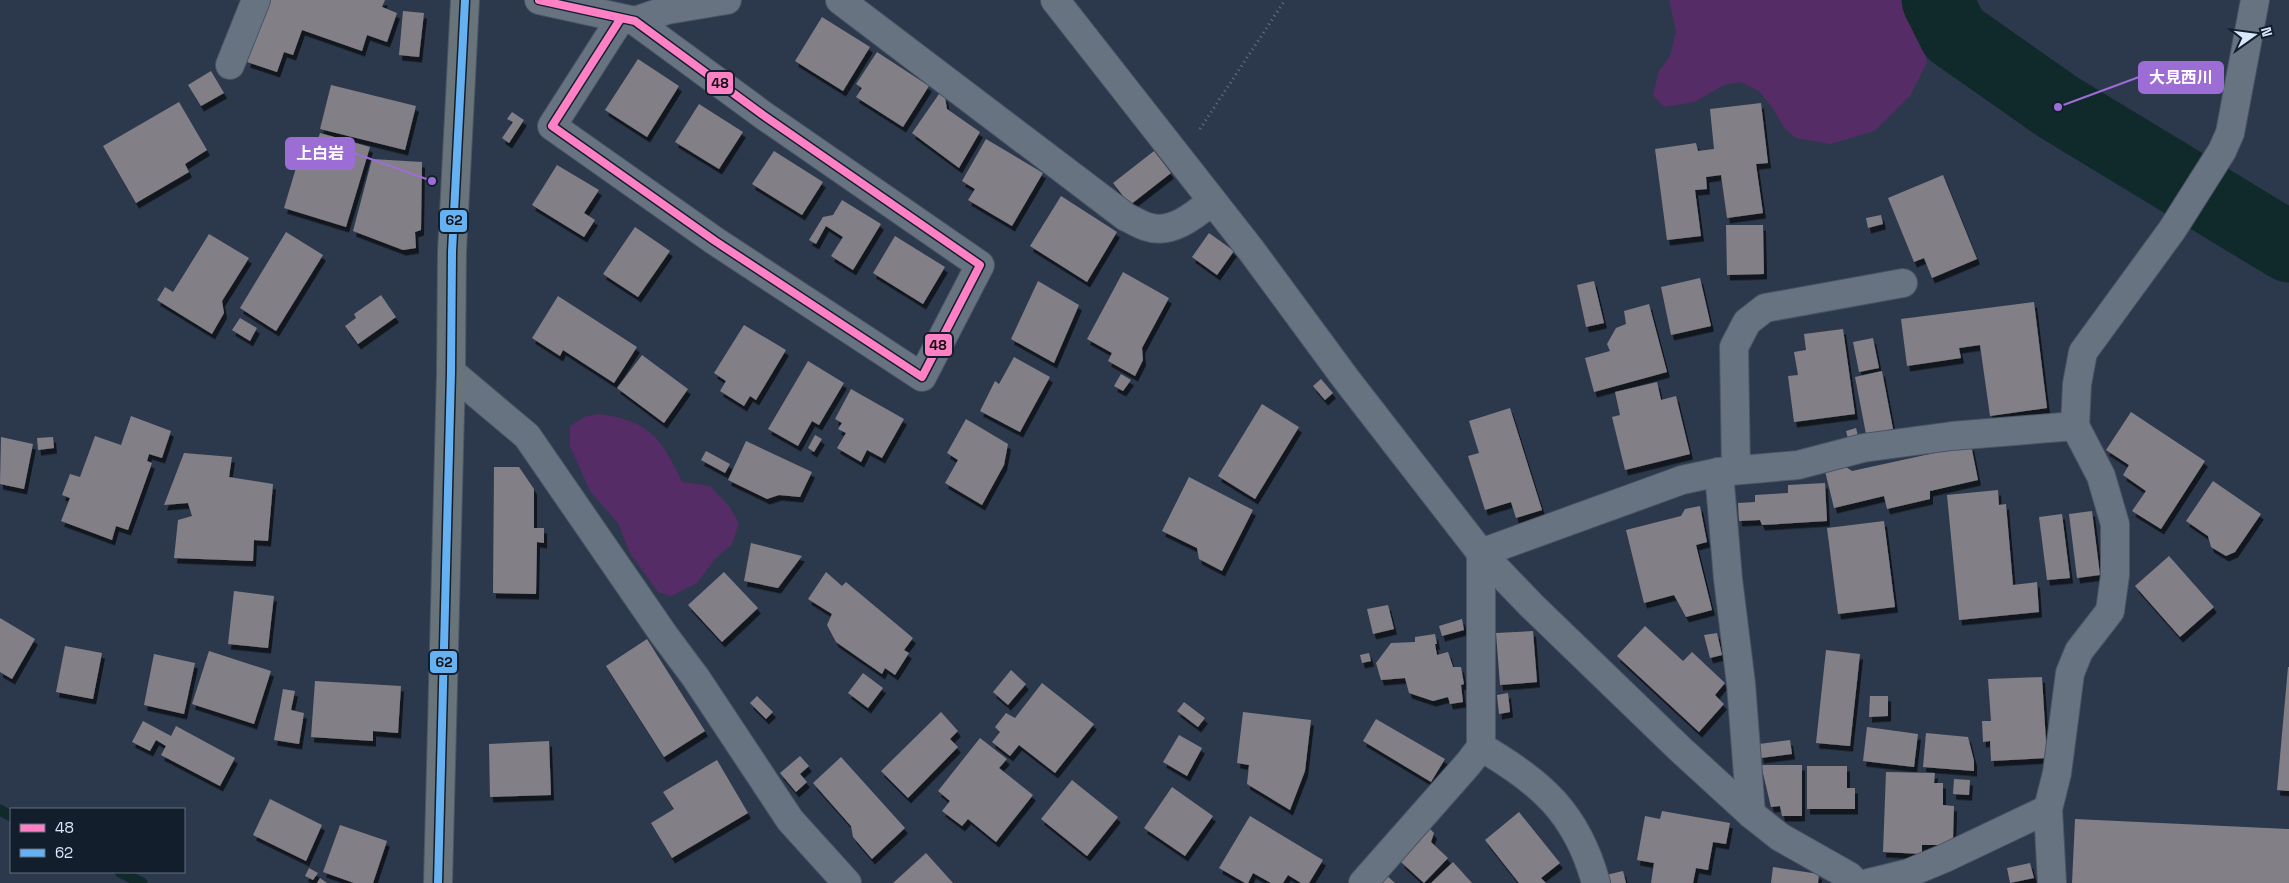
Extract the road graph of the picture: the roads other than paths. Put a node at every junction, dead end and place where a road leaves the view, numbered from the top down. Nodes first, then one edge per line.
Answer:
1 (256, 0) edge
2 (465, 0) edge
3 (539, 0) edge
4 (727, 0) edge
5 (840, 0) edge
6 (1055, 0) edge
7 (2255, 0) edge
8 (628, 20) junction
9 (230, 65) dead end
10 (1212, 201) junction
11 (1903, 283) dead end
12 (451, 372) junction
13 (2075, 426) junction
14 (1728, 470) junction
15 (1481, 553) junction
16 (1481, 747) junction
17 (2048, 809) junction
18 (1751, 814) junction
19 (438, 883) edge
20 (847, 883) edge
21 (1363, 883) edge
22 (1596, 883) edge
23 (1856, 883) edge
24 (1868, 883) edge
25 (2052, 883) edge

1 - 9 street
2 - 12 main road
3 - 8 street
4 - 8 street
5 - 10 street
6 - 10 street
7 - 13 street
8 - 8 street
10 - 15 street
11 - 14 street
12 - 19 main road
12 - 20 street
13 - 14 street
13 - 17 street
14 - 15 street
14 - 18 street
15 - 16 street
15 - 18 street
16 - 21 street
16 - 22 street
17 - 24 street
17 - 25 street
18 - 23 street

